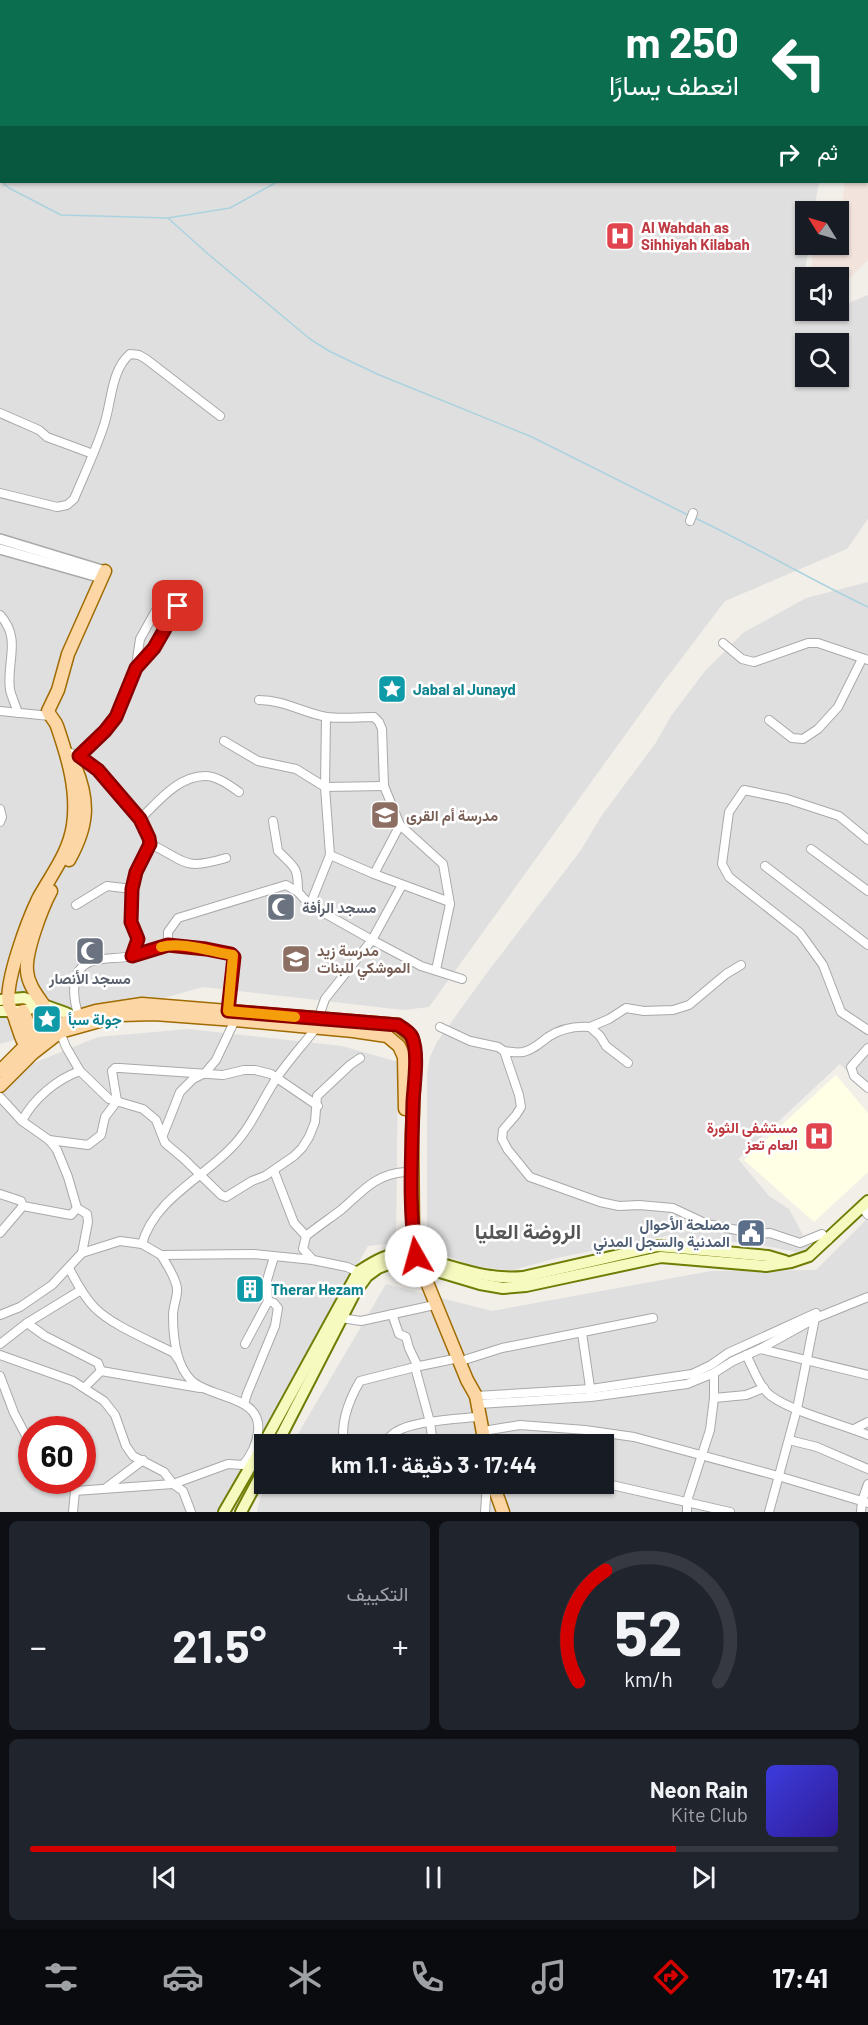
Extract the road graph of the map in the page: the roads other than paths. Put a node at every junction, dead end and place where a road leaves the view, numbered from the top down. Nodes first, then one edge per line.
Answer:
1 (0, 413) edge
2 (220, 416) dead end
3 (93, 454) junction
4 (0, 494) edge
5 (0, 538) edge
6 (0, 549) edge
7 (103, 575) junction
8 (164, 596) dead end
9 (178, 606) dead end
10 (0, 615) edge
11 (723, 643) dead end
12 (865, 659) edge
13 (136, 668) junction
14 (259, 700) dead end
15 (0, 711) edge
16 (18, 713) junction
17 (50, 716) junction
18 (326, 717) junction
19 (769, 720) dead end
20 (224, 741) dead end
21 (64, 752) junction
22 (79, 756) junction
23 (384, 786) junction
24 (325, 787) junction
25 (239, 792) dead end
26 (0, 809) edge
27 (140, 819) junction
28 (273, 821) dead end
29 (0, 822) edge
30 (400, 825) junction
31 (868, 840) edge
32 (150, 844) junction
33 (811, 849) dead end
34 (330, 855) junction
35 (226, 858) dead end
36 (765, 866) dead end
37 (374, 874) junction
38 (402, 885) junction
39 (132, 889) junction
40 (868, 891) edge
41 (298, 892) junction
42 (310, 904) junction
43 (450, 904) junction
44 (76, 905) dead end
45 (372, 940) junction
46 (168, 945) junction
47 (868, 945) edge
48 (132, 956) junction
49 (741, 965) dead end
50 (436, 970) junction
51 (462, 979) dead end
52 (43, 1004) junction
53 (9, 1006) edge
54 (231, 1016) junction
55 (79, 1020) junction
56 (317, 1024) junction
57 (440, 1027) dead end
58 (590, 1027) junction
59 (868, 1030) edge
60 (60, 1032) junction
61 (34, 1045) junction
62 (868, 1048) edge
63 (504, 1051) junction
64 (360, 1058) dead end
65 (628, 1063) dead end
66 (0, 1071) edge
67 (80, 1071) junction
68 (205, 1073) junction
69 (276, 1078) junction
70 (0, 1086) edge
71 (868, 1088) edge
72 (0, 1097) edge
73 (117, 1101) junction
74 (318, 1106) junction
75 (22, 1121) junction
76 (163, 1135) junction
77 (49, 1140) junction
78 (274, 1171) junction
79 (405, 1172) junction
80 (200, 1174) junction
81 (0, 1194) edge
82 (23, 1206) junction
83 (77, 1208) junction
84 (866, 1208) edge
85 (0, 1233) edge
86 (306, 1236) junction
87 (828, 1240) junction
88 (142, 1244) junction
89 (82, 1253) junction
90 (161, 1254) junction
91 (274, 1257) junction
92 (313, 1260) junction
93 (416, 1260) junction
94 (69, 1268) junction
95 (358, 1272) junction
96 (81, 1290) junction
97 (868, 1297) edge
98 (268, 1301) junction
99 (430, 1306) junction
100 (392, 1314) junction
101 (0, 1315) edge
102 (341, 1318) junction
103 (653, 1318) dead end
104 (816, 1318) junction
105 (27, 1323) junction
106 (582, 1333) junction
107 (0, 1344) edge
108 (244, 1344) dead end
109 (760, 1349) junction
110 (0, 1355) edge
111 (746, 1355) junction
112 (178, 1360) junction
113 (457, 1360) junction
114 (807, 1361) junction
115 (417, 1367) junction
116 (101, 1371) junction
117 (714, 1373) junction
118 (868, 1375) edge
119 (0, 1376) edge
120 (85, 1387) junction
121 (764, 1388) junction
122 (205, 1389) junction
123 (591, 1393) junction
124 (714, 1398) junction
125 (478, 1400) junction
126 (244, 1404) junction
127 (797, 1409) junction
128 (476, 1417) junction
129 (18, 1421) edge
130 (430, 1422) junction
131 (868, 1422) edge
132 (854, 1429) junction
133 (271, 1434) edge
134 (282, 1434) edge
135 (343, 1434) edge
136 (394, 1434) edge
137 (432, 1434) edge
138 (480, 1434) edge
139 (481, 1434) edge
140 (499, 1434) edge
141 (613, 1434) edge
142 (614, 1434) edge
143 (868, 1435) edge
144 (789, 1440) junction
145 (703, 1456) junction
146 (254, 1457) edge
147 (143, 1460) junction
148 (249, 1463) junction
149 (868, 1469) edge
150 (778, 1476) junction
151 (173, 1484) junction
152 (614, 1485) edge
153 (868, 1485) edge
154 (106, 1488) junction
155 (254, 1488) edge
156 (96, 1489) edge
157 (75, 1494) edge
158 (488, 1494) edge
159 (492, 1494) edge
160 (495, 1494) edge
161 (687, 1501) junction
162 (865, 1502) edge
163 (73, 1512) edge
164 (191, 1512) edge
165 (224, 1512) edge
166 (241, 1512) edge
167 (485, 1512) edge
168 (497, 1512) edge
169 (503, 1512) edge
170 (687, 1512) edge
171 (730, 1512) edge
172 (769, 1512) edge
173 (861, 1512) edge

1 - 3 street
2 - 3 street
3 - 4 street
5 - 7 street
6 - 7 street
7 - 17 main road
8 - 13 street
9 - 13 street
10 - 16 street
11 - 12 street
12 - 19 street
13 - 22 street
14 - 18 street
15 - 16 street
16 - 17 street
17 - 21 main road
18 - 23 street
18 - 24 street
20 - 24 street
21 - 22 street
21 - 52 main road
21 - 53 main road
22 - 27 street
23 - 24 street
23 - 30 street
24 - 34 street
25 - 27 street
26 - 29 street
27 - 32 street
28 - 41 street
30 - 37 street
30 - 43 street
31 - 59 street
32 - 35 street
32 - 39 street
33 - 40 street
34 - 37 street
34 - 42 street
36 - 47 street
37 - 38 street
38 - 43 street
38 - 45 street
39 - 44 street
39 - 48 street
41 - 42 street
41 - 46 street
42 - 45 street
43 - 50 street
45 - 50 street
45 - 56 street
46 - 48 street
46 - 54 street
48 - 55 street
49 - 58 street
50 - 51 street
52 - 53 main road
52 - 53 main road
52 - 55 main road
53 - 61 main road
54 - 55 main road
54 - 56 main road
54 - 68 street
55 - 60 main road
55 - 61 main road
56 - 69 street
56 - 79 main road
56 - 93 main road
57 - 63 street
58 - 63 street
58 - 65 street
60 - 61 main road
60 - 67 street
61 - 66 main road
61 - 70 main road
62 - 71 street
63 - 87 street
64 - 74 street
67 - 73 street
67 - 75 street
68 - 69 street
68 - 73 street
68 - 76 street
69 - 74 street
69 - 80 street
72 - 75 street
73 - 76 street
73 - 77 street
74 - 78 street
75 - 77 street
76 - 80 street
77 - 83 street
78 - 80 street
78 - 86 street
79 - 86 street
79 - 93 main road
80 - 88 street
81 - 82 street
82 - 83 street
82 - 85 street
83 - 89 street
84 - 87 main road
86 - 92 street
87 - 93 main road
88 - 89 street
88 - 90 street
89 - 94 street
90 - 91 street
90 - 112 street
91 - 92 street
91 - 98 street
92 - 95 street
93 - 95 main road
93 - 99 main road
93 - 102 main road
93 - 113 main road
94 - 96 street
94 - 101 street
95 - 133 main road
96 - 105 street
96 - 112 street
97 - 104 street
98 - 108 street
98 - 126 street
99 - 100 street
99 - 113 main road
100 - 102 street
100 - 115 street
102 - 134 main road
103 - 106 street
104 - 109 street
104 - 114 street
104 - 123 street
105 - 107 street
105 - 116 street
106 - 113 street
106 - 123 street
109 - 111 street
109 - 114 street
110 - 120 street
111 - 117 street
111 - 121 street
112 - 122 street
113 - 115 street
113 - 125 main road
113 - 128 main road
114 - 118 street
114 - 127 street
115 - 130 street
115 - 135 street
116 - 120 street
116 - 122 street
117 - 123 street
117 - 124 street
119 - 129 street
120 - 147 street
121 - 124 street
121 - 127 street
122 - 126 street
123 - 125 street
124 - 145 street
125 - 139 main road
126 - 148 street
127 - 132 street
127 - 144 street
128 - 130 street
128 - 138 main road
130 - 136 street
130 - 137 street
131 - 132 street
132 - 143 street
140 - 141 street
142 - 145 street
144 - 149 street
144 - 150 street
145 - 150 street
145 - 161 street
146 - 148 main road
147 - 151 street
147 - 154 street
148 - 151 street
148 - 165 main road
150 - 162 street
150 - 172 street
151 - 154 street
151 - 164 street
152 - 161 street
153 - 162 street
154 - 156 street
155 - 166 main road
157 - 163 street
158 - 167 street
159 - 168 main road
160 - 169 main road
161 - 170 street
161 - 171 street
162 - 173 street

